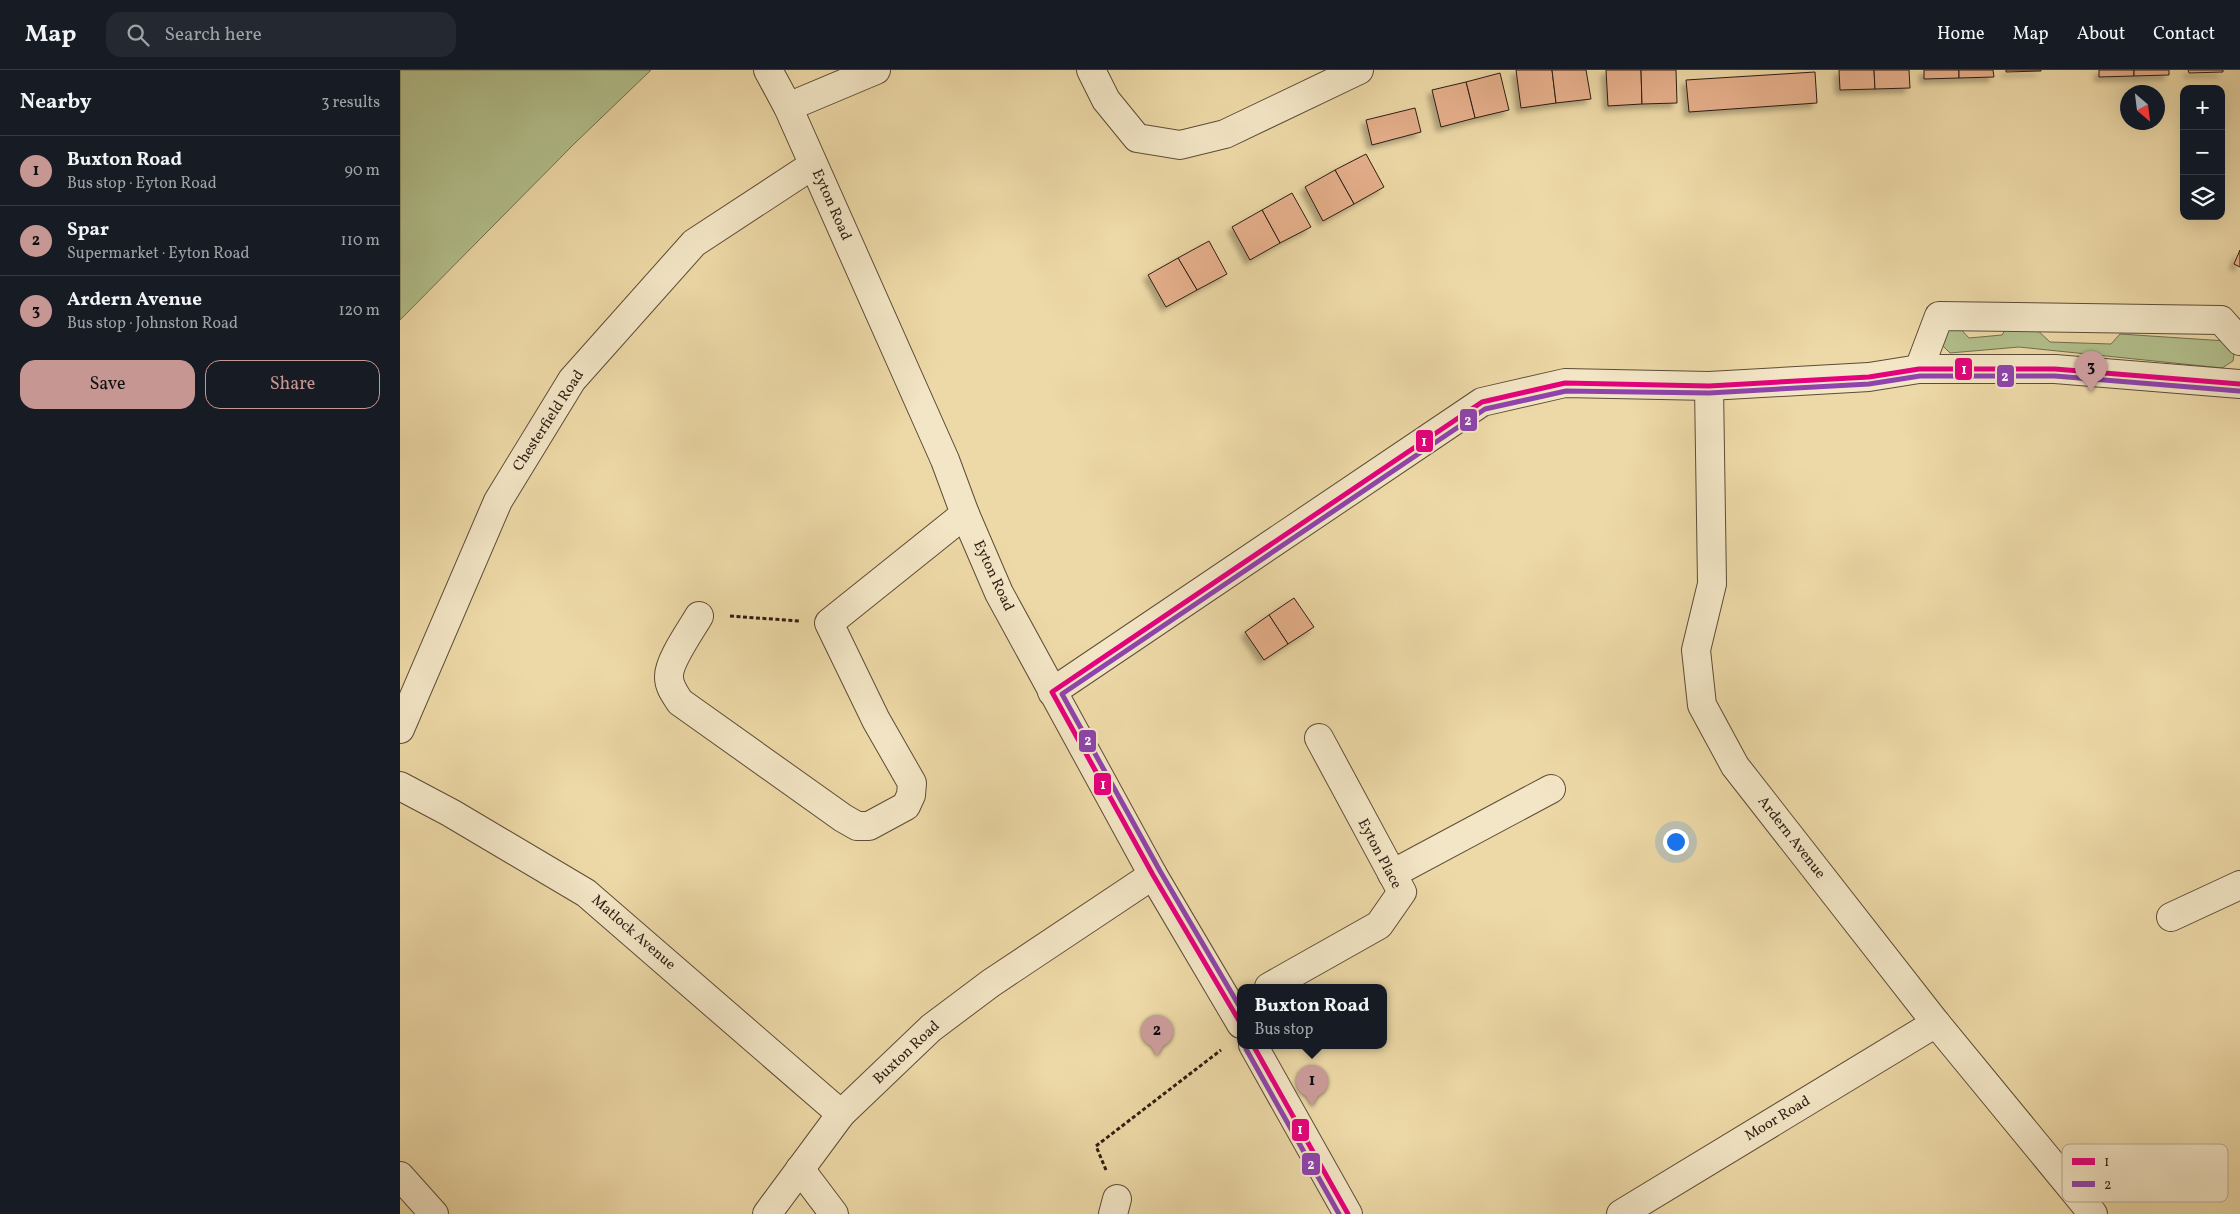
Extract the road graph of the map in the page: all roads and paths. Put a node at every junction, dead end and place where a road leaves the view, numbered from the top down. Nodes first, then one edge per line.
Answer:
1 (768, 70) edge
2 (876, 70) edge
3 (1091, 70) edge
4 (1359, 70) edge
5 (788, 107) junction
6 (813, 164) junction
7 (2240, 341) edge
8 (1920, 368) junction
9 (2240, 384) edge
10 (1709, 386) junction
11 (965, 514) junction
12 (699, 616) joint
13 (830, 623) junction
14 (1052, 692) junction
15 (400, 729) edge
16 (1319, 738) dead end
17 (400, 786) edge
18 (1551, 789) dead end
19 (1392, 874) junction
20 (1153, 875) junction
21 (2240, 885) edge
22 (2171, 917) dead end
23 (1274, 984) edge
24 (1237, 1010) edge
25 (1936, 1023) junction
26 (1226, 1047) dead end
27 (1255, 1049) edge
28 (841, 1114) junction
29 (800, 1169) junction
30 (400, 1176) edge
31 (2062, 1176) edge
32 (2083, 1202) edge
33 (1115, 1206) edge
34 (434, 1214) edge
35 (767, 1214) edge
36 (834, 1214) edge
37 (1348, 1214) edge
38 (1621, 1214) edge
39 (2093, 1214) edge

1 - 5 street, Eyton Road
2 - 5 street
3 - 4 street
5 - 6 street, Eyton Road
6 - 11 street, Eyton Road
6 - 15 street, Chesterfield Road
7 - 8 street
8 - 9 street
8 - 10 street
10 - 14 street
10 - 25 street, Ardern Avenue
11 - 13 street
11 - 14 street, Eyton Road
12 - 13 path
12 - 13 street
14 - 20 street, Eyton Road
16 - 19 street, Eyton Place
17 - 28 street, Matlock Avenue
18 - 19 street
19 - 23 street, Eyton Place
20 - 24 street, Eyton Road
20 - 28 street, Buxton Road
21 - 22 street
25 - 31 street, Ardern Avenue
25 - 38 street, Moor Road
26 - 33 path
27 - 37 street
28 - 29 street, Buxton Road
29 - 35 street, Buxton Road
29 - 36 street
30 - 34 street
32 - 39 street, Ardern Avenue

